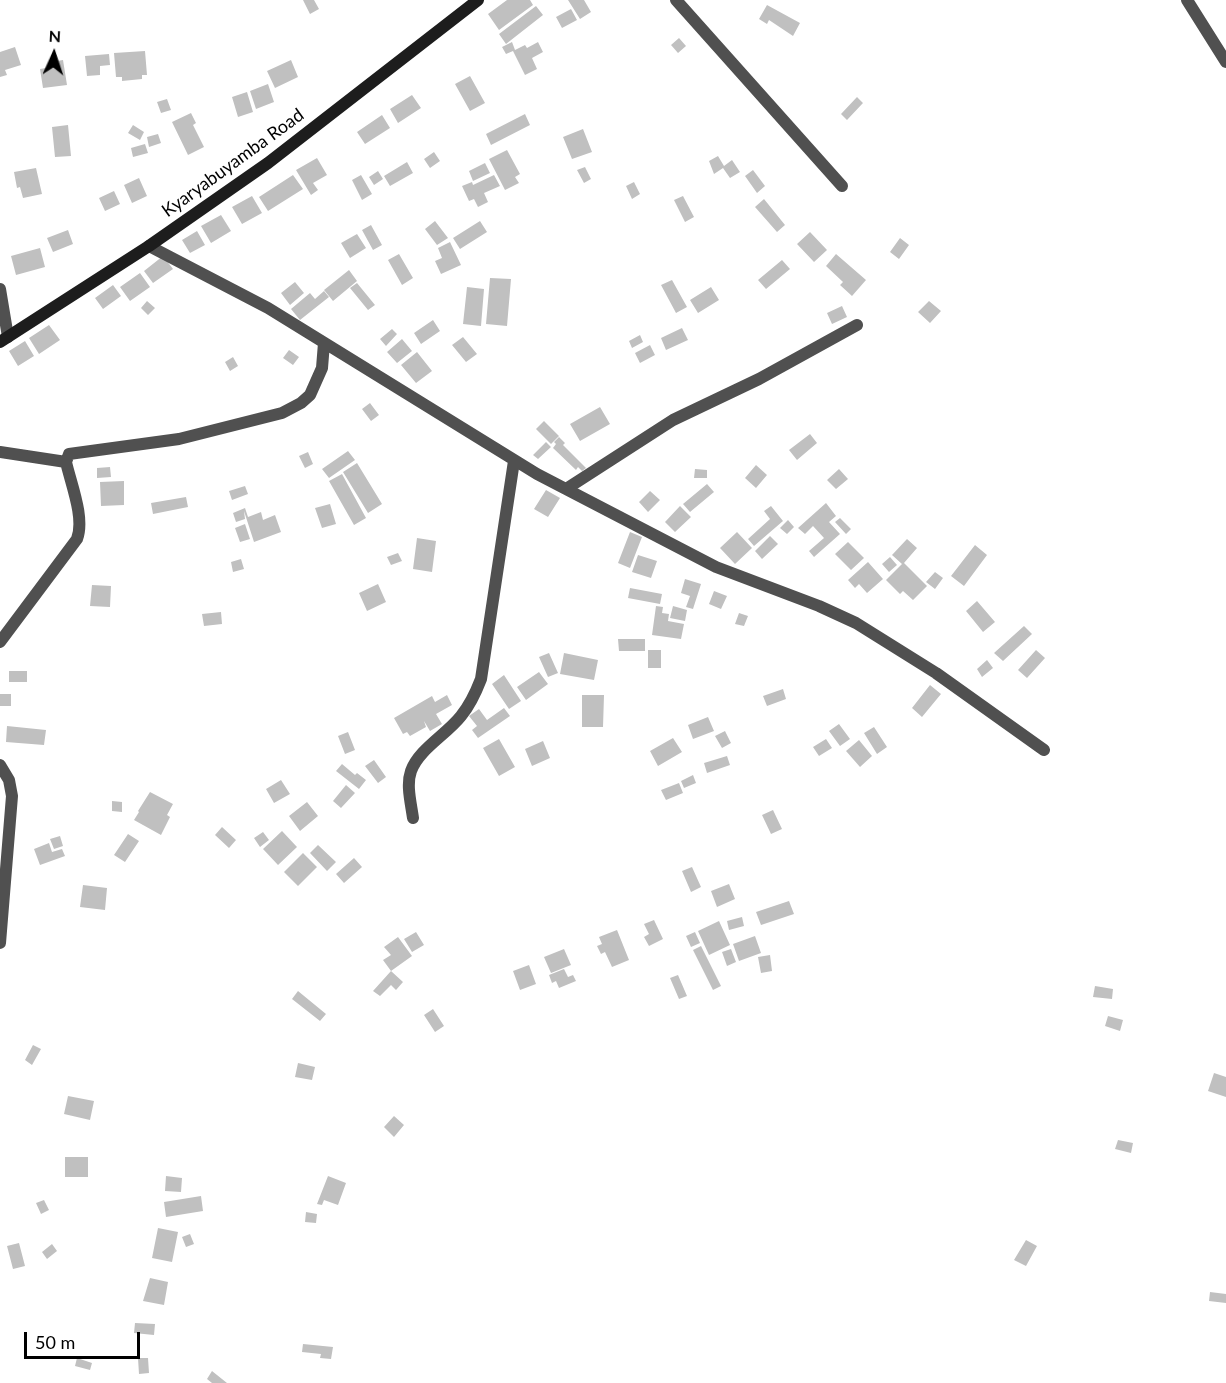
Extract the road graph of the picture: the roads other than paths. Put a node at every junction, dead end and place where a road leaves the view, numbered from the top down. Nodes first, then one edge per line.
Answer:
1 (478, 0) edge
2 (676, 0) edge
3 (1187, 0) edge
4 (1226, 62) edge
5 (842, 186) dead end
6 (149, 246) junction
7 (0, 289) edge
8 (857, 325) dead end
9 (4, 340) edge
10 (324, 343) junction
11 (0, 452) edge
12 (514, 461) junction
13 (66, 462) junction
14 (566, 489) junction
15 (0, 642) edge
16 (1044, 750) dead end
17 (0, 765) edge
18 (413, 818) dead end
19 (0, 943) edge

1 - 6 street, Kyaryabuyamba Road
2 - 5 street
3 - 4 street
6 - 9 street, Kyaryabuyamba Road
6 - 10 street
7 - 9 street
8 - 14 street
10 - 12 street
10 - 13 street
11 - 13 street
12 - 14 street
12 - 18 street
13 - 15 street
14 - 16 street
17 - 19 street

